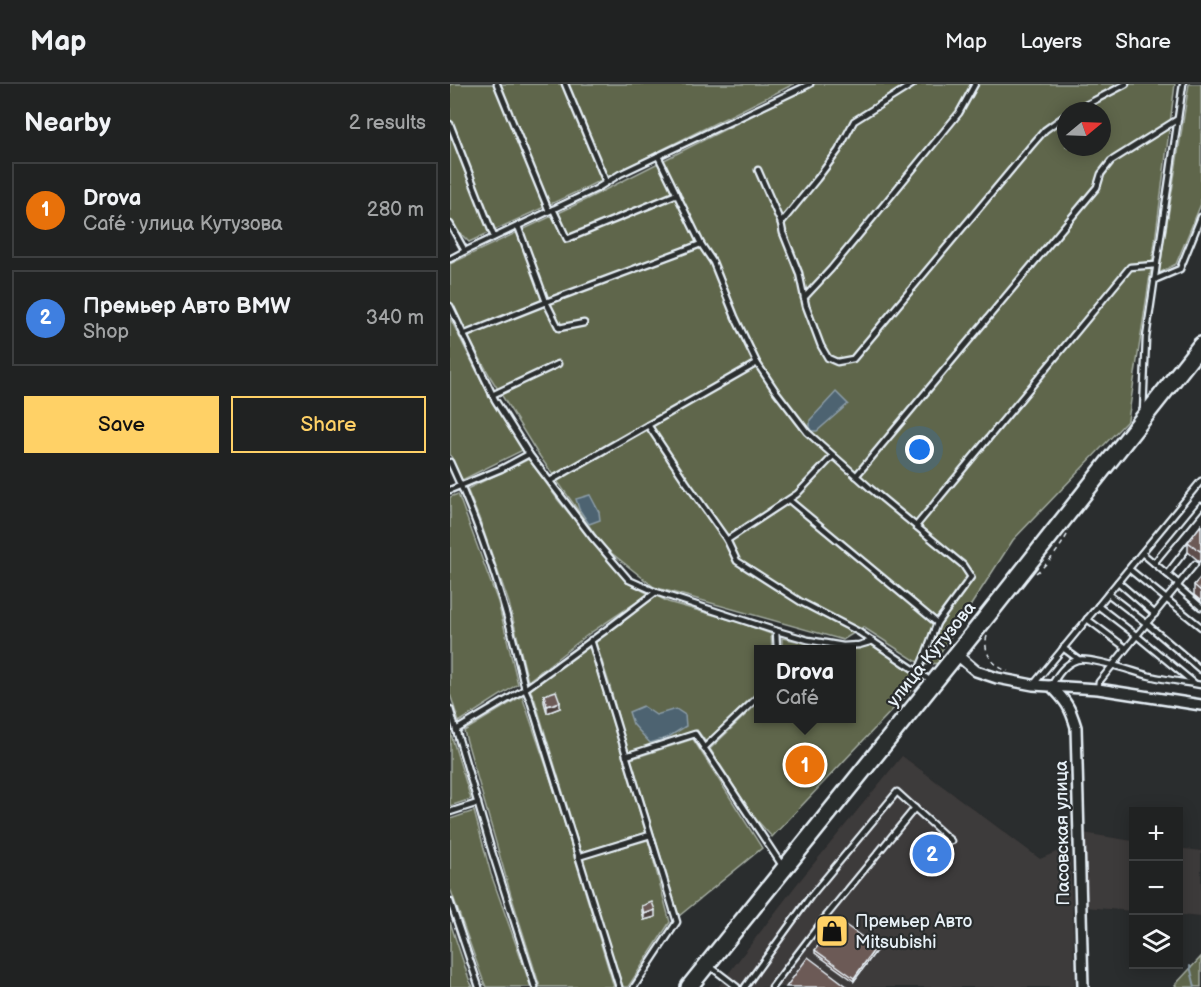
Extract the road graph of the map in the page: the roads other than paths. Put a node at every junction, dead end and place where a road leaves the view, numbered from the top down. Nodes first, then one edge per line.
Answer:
1 (497, 84) edge
2 (565, 84) edge
3 (810, 84) edge
4 (914, 84) edge
5 (975, 84) edge
6 (1126, 84) edge
7 (1183, 84) edge
8 (802, 86) edge
9 (1091, 102) edge
10 (1178, 119) junction
11 (1057, 121) edge
12 (450, 124) edge
13 (658, 156) junction
14 (758, 170) dead end
15 (606, 182) junction
16 (677, 194) junction
17 (551, 210) junction
18 (1201, 217) edge
19 (781, 223) junction
20 (450, 224) edge
21 (518, 226) junction
22 (494, 237) junction
23 (701, 244) junction
24 (465, 251) junction
25 (450, 259) edge
26 (1156, 265) junction
27 (1154, 280) junction
28 (804, 298) junction
29 (546, 302) junction
30 (450, 306) edge
31 (584, 323) dead end
32 (463, 335) junction
33 (1201, 345) edge
34 (758, 363) junction
35 (558, 364) dead end
36 (492, 395) junction
37 (1143, 417) junction
38 (648, 425) junction
39 (529, 454) junction
40 (833, 456) junction
41 (450, 462) edge
42 (856, 476) junction
43 (550, 481) junction
44 (1201, 481) edge
45 (461, 486) junction
46 (450, 490) edge
47 (789, 500) junction
48 (1201, 506) edge
49 (916, 526) junction
50 (1195, 538) edge
51 (728, 540) junction
52 (1142, 553) junction
53 (1154, 563) junction
54 (1195, 564) dead end
55 (1129, 569) junction
56 (1167, 574) junction
57 (1118, 582) junction
58 (1178, 585) junction
59 (656, 592) junction
60 (1108, 594) junction
61 (1167, 599) junction
62 (1098, 606) junction
63 (1201, 607) edge
64 (1155, 614) junction
65 (1088, 619) junction
66 (936, 623) junction
67 (1147, 624) junction
68 (1201, 627) edge
69 (776, 631) junction
70 (1137, 636) junction
71 (591, 640) junction
72 (873, 641) junction
73 (777, 645) edge
74 (837, 645) edge
75 (856, 645) edge
76 (1064, 648) junction
77 (1126, 648) junction
78 (956, 654) junction
79 (1078, 659) junction
80 (1112, 666) junction
81 (1201, 670) edge
82 (918, 671) junction
83 (933, 682) junction
84 (1033, 685) junction
85 (1198, 685) edge
86 (1051, 686) junction
87 (525, 689) junction
88 (1098, 689) junction
89 (754, 702) edge
90 (1201, 705) edge
91 (450, 710) edge
92 (456, 730) junction
93 (704, 748) junction
94 (626, 756) junction
95 (478, 803) junction
96 (915, 808) junction
97 (450, 812) edge
98 (650, 835) junction
99 (951, 841) dead end
100 (578, 857) junction
101 (784, 869) junction
102 (450, 901) edge
103 (708, 964) junction
104 (480, 987) edge
105 (535, 987) edge
106 (619, 987) edge
107 (634, 987) edge
108 (689, 987) edge
109 (737, 987) edge
110 (745, 987) edge
111 (772, 987) edge
112 (1083, 987) edge

1 - 17 lane
2 - 15 lane
3 - 8 lane
4 - 19 lane
5 - 28 lane
6 - 9 lane
7 - 10 lane
8 - 13 lane
10 - 26 lane
10 - 42 lane
11 - 28 lane
12 - 22 lane
13 - 15 lane
13 - 16 lane
14 - 19 lane
15 - 17 lane
16 - 17 lane
16 - 23 lane
17 - 21 lane
18 - 27 lane
19 - 28 lane
20 - 24 lane
21 - 22 lane
21 - 29 lane
22 - 24 lane
23 - 29 lane
23 - 34 lane
24 - 25 lane
26 - 27 lane
26 - 49 lane
27 - 37 lane
29 - 31 lane
29 - 32 lane
30 - 32 lane
32 - 36 lane
33 - 37 main road, улица Кутузова
34 - 38 lane
34 - 40 lane
35 - 36 lane
36 - 39 lane
37 - 78 main road, улица Кутузова
38 - 43 lane
38 - 51 lane
39 - 43 lane
39 - 45 lane
40 - 42 lane
40 - 47 lane
41 - 45 lane
42 - 49 lane
43 - 59 lane
44 - 52 lane
45 - 46 lane
45 - 87 lane
47 - 51 lane
47 - 66 lane
48 - 53 lane
49 - 66 lane
50 - 56 lane
51 - 72 lane
52 - 53 lane
52 - 55 lane
53 - 56 lane
54 - 58 lane
55 - 57 lane
55 - 61 lane
56 - 58 lane
57 - 60 lane
57 - 64 lane
58 - 61 lane
58 - 63 lane
59 - 69 lane
59 - 71 lane
60 - 62 lane
60 - 67 lane
61 - 64 lane
61 - 68 lane
62 - 65 lane
62 - 70 lane
64 - 67 lane
65 - 76 lane
65 - 77 lane
66 - 82 lane
67 - 70 lane
67 - 81 lane
69 - 73 lane
69 - 74 lane
70 - 77 lane
70 - 85 lane
71 - 87 lane
71 - 94 lane
72 - 75 lane
72 - 82 lane
76 - 79 lane
76 - 84 lane
77 - 80 lane
78 - 83 main road, улица Кутузова
78 - 84 street
79 - 80 lane
79 - 86 lane
80 - 85 lane
80 - 88 lane
82 - 83 lane
83 - 101 main road, улица Кутузова
84 - 86 street
86 - 88 street
86 - 112 street, Пасовская улица
87 - 92 lane
87 - 100 lane
88 - 90 street
89 - 93 lane
91 - 92 lane
92 - 95 lane
93 - 94 lane
93 - 101 lane
94 - 98 lane
95 - 97 lane
95 - 105 lane
96 - 99 lane
96 - 110 lane
96 - 111 lane
98 - 100 lane
98 - 107 lane
100 - 106 lane
101 - 103 main road, улица Кутузова
102 - 104 lane
103 - 108 main road, улица Кутузова
103 - 109 lane

